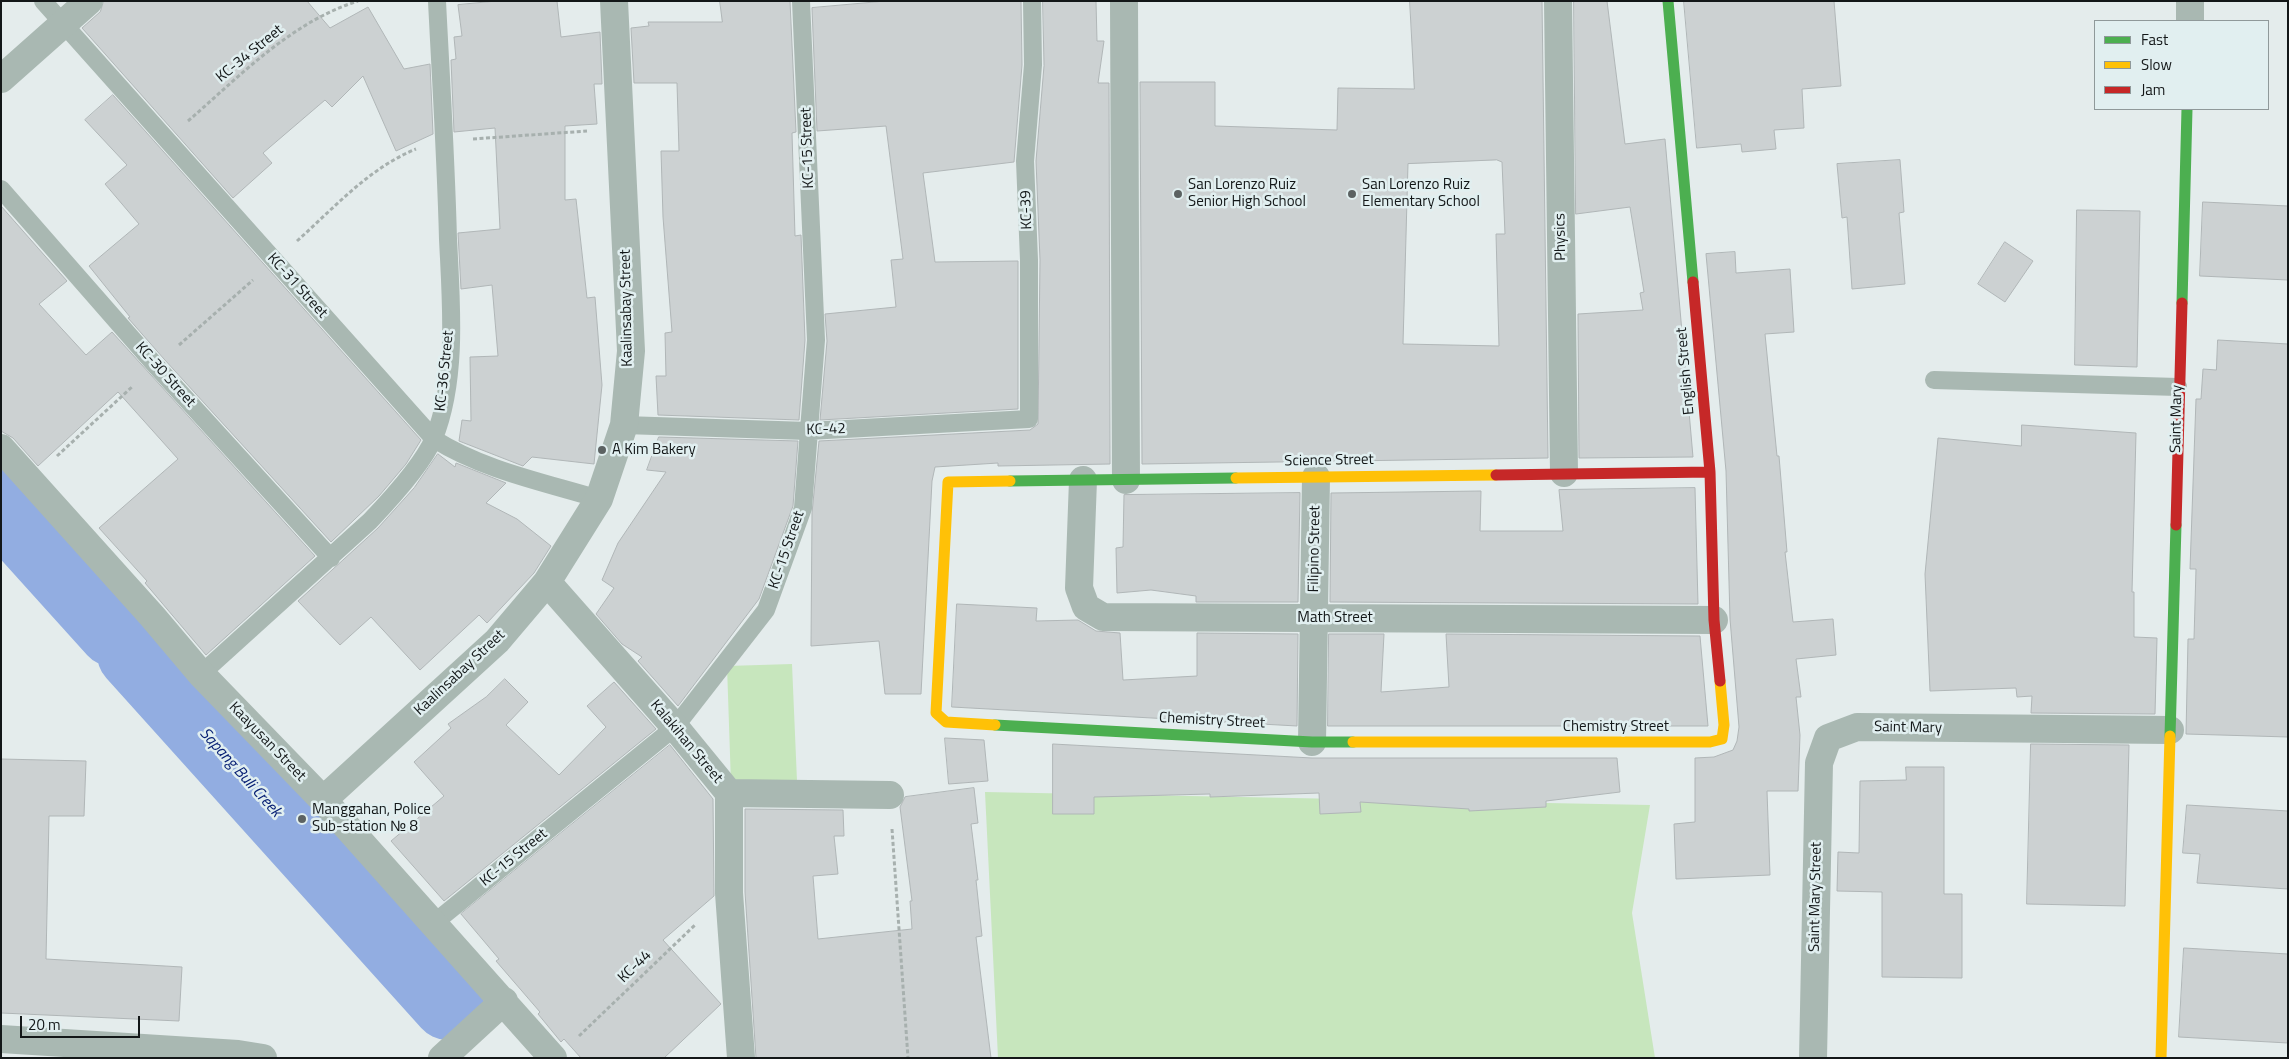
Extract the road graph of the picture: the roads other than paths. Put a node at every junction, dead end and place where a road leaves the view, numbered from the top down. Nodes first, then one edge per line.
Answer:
1 (43, 1) edge
2 (89, 1) edge
3 (437, 1) edge
4 (614, 1) edge
5 (801, 1) edge
6 (1032, 1) edge
7 (1124, 1) edge
8 (1558, 1) edge
9 (1668, 1) edge
10 (2190, 1) edge
11 (2190, 20) edge
12 (63, 24) junction
13 (1, 80) edge
14 (2187, 110) edge
15 (1, 189) edge
16 (1934, 380) dead end
17 (2178, 387) junction
18 (1029, 419) joint
19 (624, 425) junction
20 (808, 431) junction
21 (434, 439) junction
22 (1, 448) edge
23 (1710, 472) junction
24 (1564, 473) junction
25 (1316, 477) junction
26 (1083, 480) junction
27 (1126, 480) junction
28 (948, 482) joint
29 (599, 499) junction
30 (331, 558) junction
31 (547, 582) junction
32 (1314, 618) junction
33 (1714, 620) junction
34 (201, 674) junction
35 (676, 727) junction
36 (2170, 730) junction
37 (1828, 738) joint
38 (1722, 739) joint
39 (1312, 742) junction
40 (729, 793) junction
41 (890, 795) road end
42 (322, 800) junction
43 (434, 923) junction
44 (504, 1001) junction
45 (1, 1038) edge
46 (263, 1058) edge
47 (442, 1058) edge
48 (553, 1058) edge
49 (740, 1058) edge
50 (1813, 1058) edge
51 (2161, 1058) edge

1 - 12 lane, KC-31 Street
2 - 12 street
3 - 21 lane, KC-36 Street
4 - 19 street, Kaalinsabay Street
5 - 20 lane, KC-15 Street
6 - 18 lane, KC-39
7 - 27 street
8 - 24 street, Physics
9 - 23 street, English Street
10 - 11 street
12 - 13 street
12 - 21 lane, KC-31 Street
14 - 17 street, Saint Mary
15 - 30 lane, KC-30 Street
16 - 17 lane
17 - 36 street, Saint Mary
18 - 20 lane, KC-42
19 - 20 lane, KC-42
19 - 29 street, Kaalinsabay Street
20 - 35 lane, KC-15 Street
21 - 29 lane, KC-31 Street
21 - 30 lane, KC-36 Street
22 - 34 street, Kaayusan Street
23 - 24 street, Science Street
23 - 33 street, English Street
24 - 25 street, Science Street
25 - 27 street, Science Street
25 - 32 street, Filipino Street
26 - 27 street, Science Street
26 - 28 street, Science Street
26 - 32 street, Math Street
28 - 39 street, Chemistry Street
29 - 31 street, Kaalinsabay Street
30 - 34 lane, KC-36 Street
31 - 35 street, Kalakihan Street
31 - 42 street, Kaalinsabay Street
32 - 33 street, Math Street
32 - 39 street, Filipino Street
33 - 38 street, English Street
34 - 42 street, Kaayusan Street
35 - 40 street, Kalakihan Street
35 - 43 lane, KC-15 Street
36 - 37 street, Saint Mary
36 - 51 street, Saint Mary
37 - 50 street, Saint Mary Street
38 - 39 street, Chemistry Street
40 - 41 street
40 - 49 street, Kalakihan Street
42 - 43 street, Kaayusan Street
43 - 44 street, Kaayusan Street
44 - 47 street
44 - 48 street, Kaayusan Street
45 - 46 street

